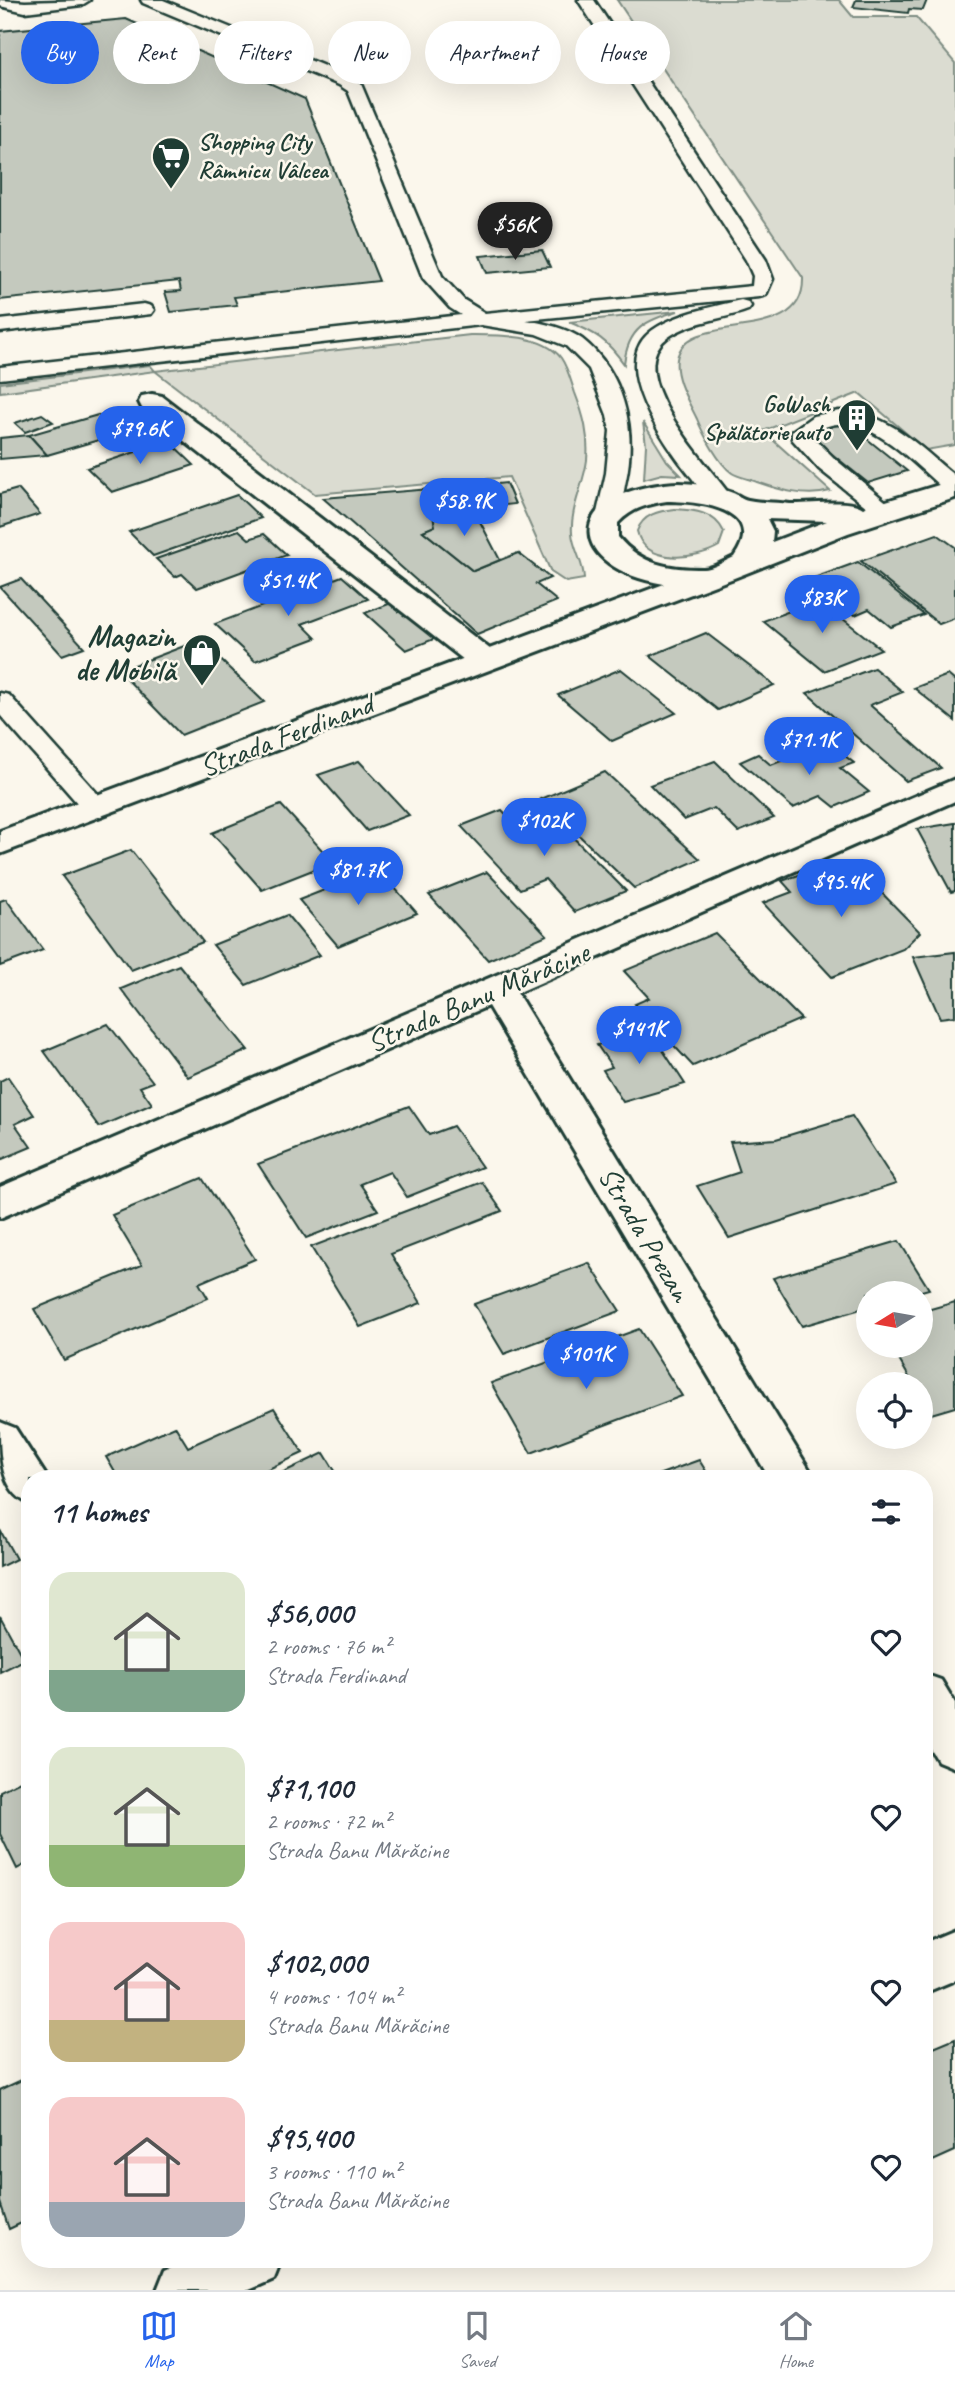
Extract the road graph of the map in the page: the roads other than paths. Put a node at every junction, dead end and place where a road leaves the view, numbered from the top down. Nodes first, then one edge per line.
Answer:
1 (4, 0) edge
2 (82, 0) edge
3 (149, 0) edge
4 (586, 0) edge
5 (759, 291) junction
6 (144, 310) dead end
7 (481, 318) junction
8 (0, 326) edge
9 (0, 373) edge
10 (152, 402) dead end
11 (955, 488) edge
12 (732, 503) junction
13 (884, 510) junction
14 (607, 517) junction
15 (747, 560) junction
16 (605, 571) junction
17 (709, 575) junction
18 (572, 627) junction
19 (484, 660) junction
20 (0, 700) edge
21 (955, 789) edge
22 (95, 807) junction
23 (0, 843) edge
24 (497, 990) junction
25 (0, 1203) edge
26 (0, 1440) edge
27 (788, 1470) edge
28 (21, 1472) edge
29 (933, 1710) edge
30 (955, 1746) edge
31 (955, 1955) edge
32 (933, 1964) edge
33 (234, 2268) edge
34 (185, 2290) edge

1 - 2 lane
3 - 7 lane
4 - 5 lane
5 - 7 lane
5 - 12 lane
6 - 8 lane
7 - 9 lane
7 - 14 lane
10 - 19 street
11 - 13 street, Strada Ferdinand
11 - 13 lane
12 - 13 street, Strada Ferdinand
12 - 14 street, Strada Ferdinand
12 - 15 street
13 - 15 street, Strada Ferdinand
14 - 16 street
15 - 17 street, Strada Ferdinand
16 - 17 street, Strada Ferdinand
16 - 18 street
17 - 18 street, Strada Ferdinand
18 - 19 street, Strada Ferdinand
19 - 22 street, Strada Ferdinand
20 - 22 lane
21 - 24 street, Strada Banu Mărăcine
22 - 23 street, Strada Ferdinand
24 - 25 street, Strada Banu Mărăcine
24 - 27 street, Strada Prezan
26 - 28 street
29 - 30 street
31 - 32 street
33 - 34 street

